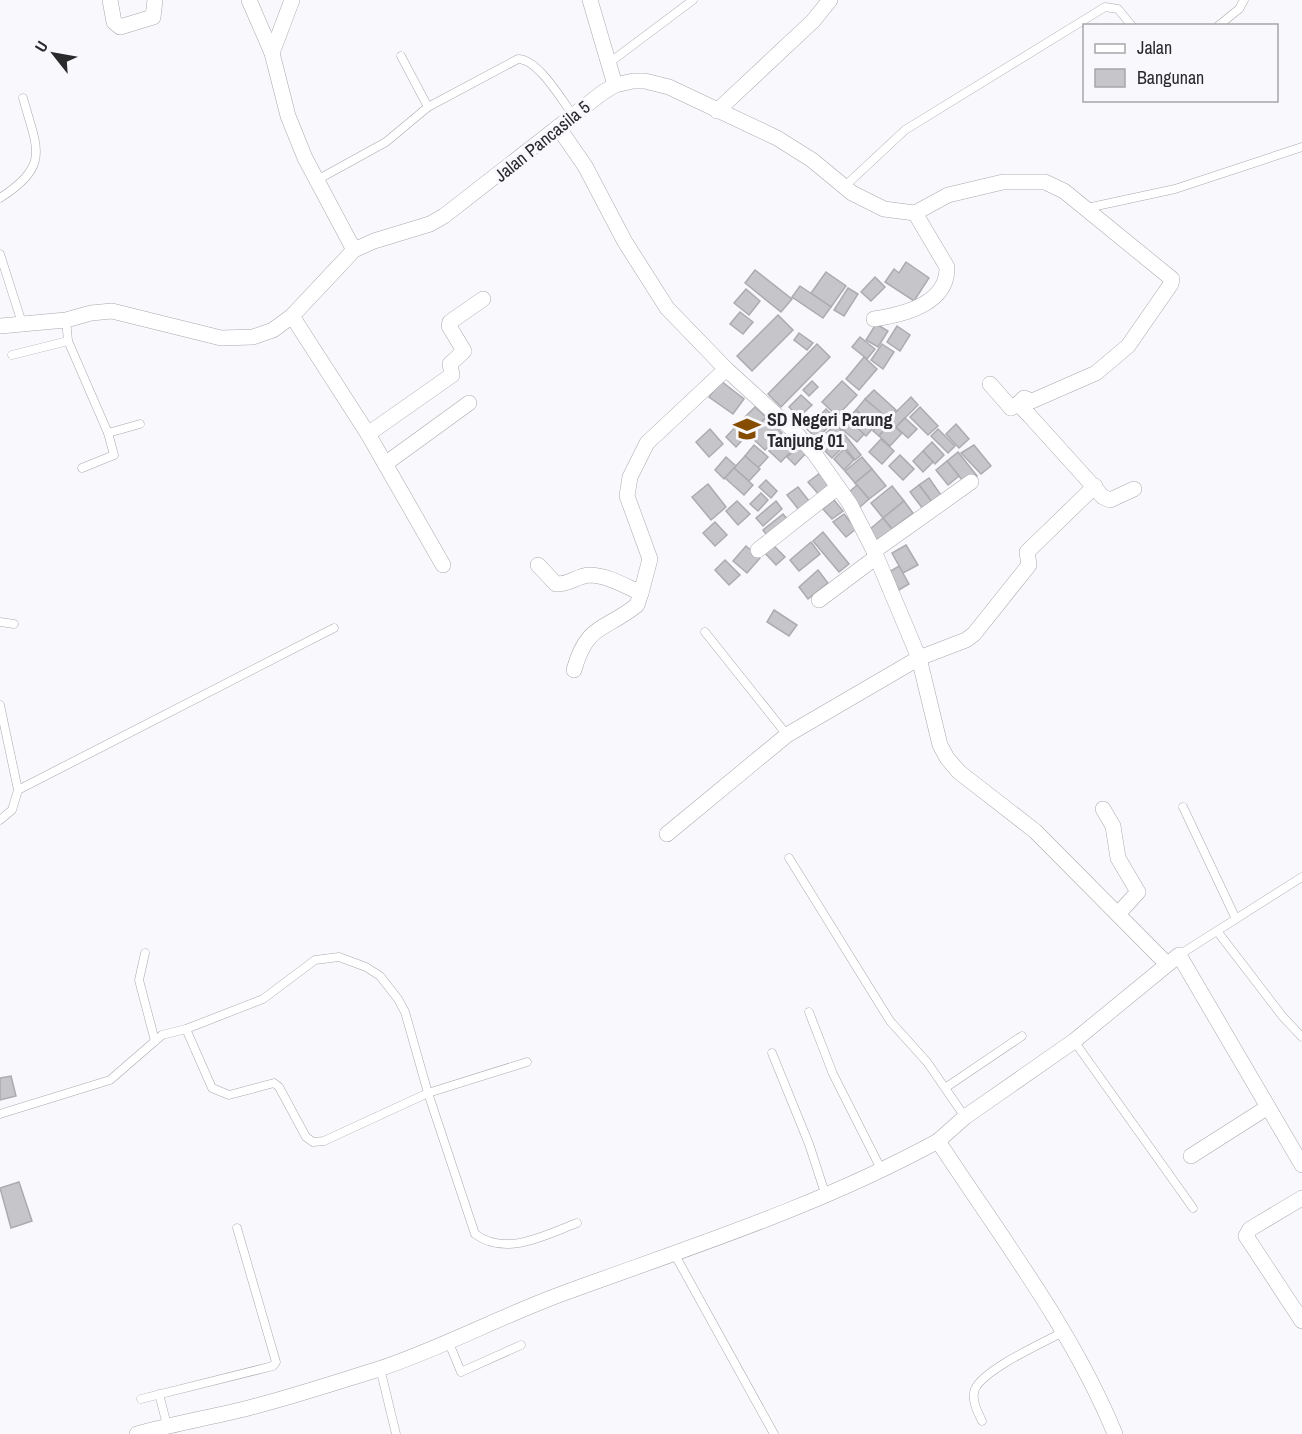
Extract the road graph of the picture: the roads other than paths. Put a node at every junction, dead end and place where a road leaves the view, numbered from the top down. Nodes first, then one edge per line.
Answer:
1 (110, 0) edge
2 (155, 0) edge
3 (249, 0) edge
4 (292, 0) edge
5 (590, 0) edge
6 (693, 0) edge
7 (831, 0) edge
8 (1244, 0) edge
9 (1129, 24) edge
10 (1220, 24) edge
11 (273, 53) junction
12 (401, 56) dead end
13 (609, 63) junction
14 (615, 85) junction
15 (23, 98) dead end
16 (428, 107) junction
17 (717, 111) junction
18 (573, 115) junction
19 (558, 127) junction
20 (1302, 147) edge
21 (317, 180) junction
22 (844, 187) junction
23 (0, 198) edge
24 (1087, 208) junction
25 (915, 213) junction
26 (354, 250) junction
27 (0, 254) edge
28 (483, 299) dead end
29 (292, 316) junction
30 (874, 319) dead end
31 (66, 320) junction
32 (22, 323) junction
33 (0, 326) edge
34 (68, 341) junction
35 (12, 355) dead end
36 (726, 369) junction
37 (990, 384) dead end
38 (470, 403) dead end
39 (1018, 404) junction
40 (140, 424) dead end
41 (108, 433) junction
42 (368, 434) junction
43 (385, 464) junction
44 (82, 468) dead end
45 (971, 482) dead end
46 (1095, 486) junction
47 (838, 487) junction
48 (1134, 489) dead end
49 (758, 550) dead end
50 (874, 555) junction
51 (443, 565) dead end
52 (538, 565) dead end
53 (641, 593) junction
54 (819, 600) dead end
55 (0, 622) edge
56 (14, 624) dead end
57 (334, 628) dead end
58 (705, 632) dead end
59 (919, 658) junction
60 (574, 670) dead end
61 (0, 705) edge
62 (787, 735) junction
63 (18, 790) junction
64 (1183, 807) dead end
65 (1103, 809) dead end
66 (0, 820) edge
67 (667, 834) dead end
68 (789, 858) dead end
69 (1302, 877) edge
70 (1118, 914) junction
71 (1236, 919) junction
72 (1217, 931) junction
73 (145, 953) dead end
74 (1173, 960) junction
75 (809, 1012) dead end
76 (186, 1029) junction
77 (1022, 1036) dead end
78 (1302, 1037) edge
79 (155, 1041) junction
80 (1074, 1041) junction
81 (772, 1053) dead end
82 (527, 1062) dead end
83 (945, 1088) junction
84 (428, 1093) junction
85 (1268, 1107) junction
86 (0, 1114) edge
87 (965, 1117) junction
88 (938, 1141) junction
89 (1191, 1156) dead end
90 (1302, 1165) edge
91 (882, 1172) junction
92 (826, 1196) junction
93 (1302, 1198) edge
94 (1193, 1208) dead end
95 (578, 1223) dead end
96 (237, 1228) dead end
97 (675, 1255) junction
98 (1302, 1321) edge
99 (1063, 1332) junction
100 (449, 1343) junction
101 (521, 1345) dead end
102 (380, 1368) junction
103 (159, 1394) junction
104 (141, 1399) dead end
105 (982, 1420) dead end
106 (167, 1425) junction
107 (137, 1434) edge
108 (396, 1434) edge
109 (774, 1434) edge
110 (1115, 1434) edge

1 - 2 street
3 - 11 street
4 - 11 street
5 - 13 street
6 - 13 lane
7 - 17 street
8 - 10 lane
9 - 22 lane
11 - 21 street
12 - 16 lane
13 - 14 street
14 - 17 street, Jalan Pancasila 5
14 - 18 street, Jalan Pancasila 5
15 - 23 lane
16 - 18 lane
16 - 21 lane
17 - 22 street, Jalan Pancasila 5
18 - 19 street, Jalan Pancasila 5
19 - 26 street, Jalan Pancasila 5
19 - 36 street
20 - 24 lane
21 - 26 street
22 - 25 street, Jalan Pancasila 5
24 - 25 street
24 - 39 street
25 - 30 street
26 - 29 street, Jalan Pancasila 5
27 - 32 lane
28 - 42 street
29 - 31 street, Jalan Pancasila 5
29 - 42 street
31 - 32 street, Jalan Pancasila 5
31 - 34 lane
32 - 33 street, Jalan Pancasila 5
34 - 35 lane
34 - 41 lane
36 - 47 street
36 - 53 street
37 - 39 street
38 - 43 street
39 - 46 street
40 - 41 lane
41 - 44 lane
42 - 43 street
43 - 51 street
45 - 50 street
46 - 48 street
46 - 59 street
47 - 49 street
47 - 50 street
50 - 54 street
50 - 59 street
52 - 53 street
53 - 60 street
55 - 56 lane
57 - 63 lane
58 - 62 lane
59 - 62 street
59 - 70 street
61 - 63 lane
62 - 67 street
63 - 66 lane
64 - 71 lane
65 - 70 street
68 - 83 lane
69 - 71 lane
70 - 74 street
71 - 72 lane
72 - 74 lane
72 - 78 lane
73 - 79 lane
74 - 80 street
74 - 85 street
75 - 91 lane
76 - 79 lane
76 - 84 lane
76 - 84 lane
77 - 83 lane
79 - 86 lane
80 - 87 street
80 - 94 lane
81 - 92 lane
82 - 84 lane
83 - 87 lane
84 - 95 lane
85 - 89 street
85 - 90 street
87 - 88 street
88 - 91 street
88 - 99 street
91 - 92 street
92 - 97 street
93 - 98 street
96 - 103 lane
97 - 100 street
97 - 109 lane
99 - 105 lane
99 - 110 street
100 - 101 lane
100 - 102 street
102 - 106 street
102 - 108 lane
103 - 104 lane
103 - 106 lane
106 - 107 street

